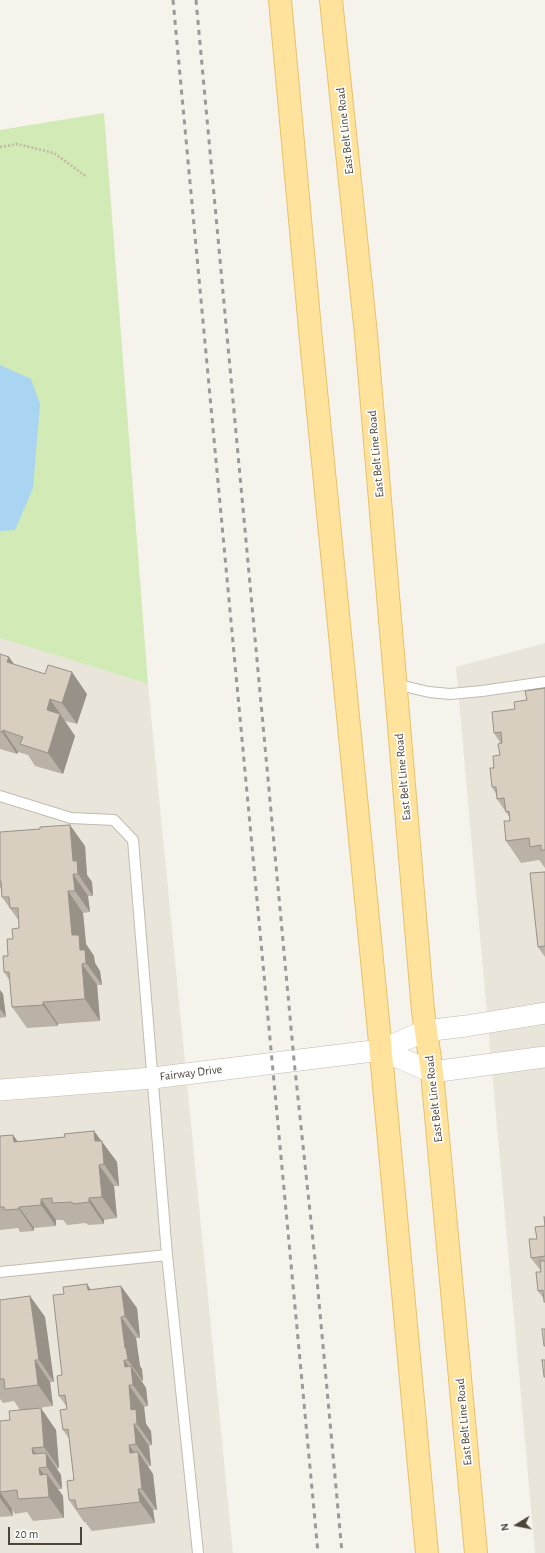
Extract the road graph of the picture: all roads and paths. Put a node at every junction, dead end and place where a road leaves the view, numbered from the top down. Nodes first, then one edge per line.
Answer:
1 (280, 0) edge
2 (331, 0) edge
3 (0, 148) edge
4 (87, 177) dead end
5 (545, 682) edge
6 (395, 684) junction
7 (0, 796) edge
8 (545, 1013) edge
9 (426, 1030) junction
10 (381, 1050) junction
11 (545, 1057) edge
12 (432, 1072) junction
13 (153, 1078) junction
14 (0, 1090) edge
15 (167, 1255) junction
16 (0, 1272) edge
17 (198, 1553) edge
18 (427, 1553) edge
19 (476, 1553) edge

1 - 10 main road
2 - 6 main road, East Belt Line Road
3 - 4 path
5 - 6 lane
6 - 9 main road, East Belt Line Road
7 - 13 lane
8 - 9 street, Fairway Drive
9 - 10 street, Fairway Drive
9 - 12 main road, East Belt Line Road
10 - 12 street
10 - 13 street, Fairway Drive
10 - 18 main road
11 - 12 street
12 - 19 main road, East Belt Line Road
13 - 14 street, Fairway Drive
13 - 15 lane
15 - 16 lane
15 - 17 lane

